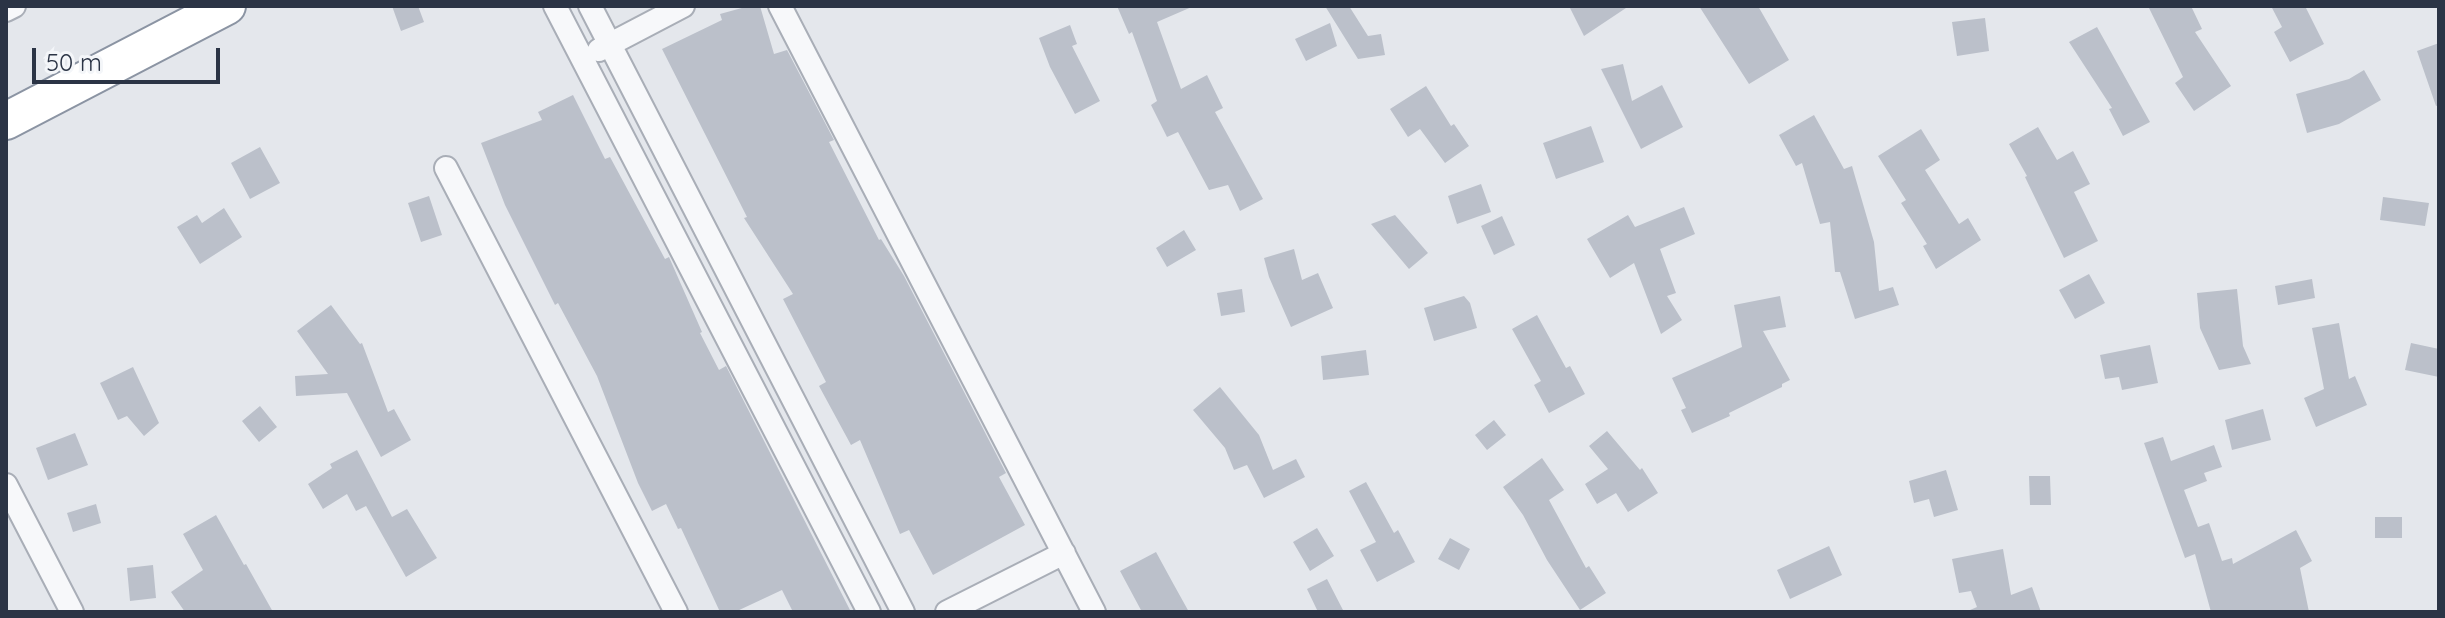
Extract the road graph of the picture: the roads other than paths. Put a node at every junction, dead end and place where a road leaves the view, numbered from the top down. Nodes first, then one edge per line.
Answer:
1 (14, 6) edge
2 (227, 6) edge
3 (555, 6) edge
4 (590, 6) edge
5 (683, 6) edge
6 (780, 6) edge
7 (6, 10) edge
8 (609, 44) junction
9 (583, 58) junction
10 (6, 121) edge
11 (446, 168) dead end
12 (6, 485) edge
13 (1064, 553) junction
14 (72, 612) edge
15 (676, 612) edge
16 (869, 612) edge
17 (903, 612) edge
18 (947, 612) edge
19 (1094, 612) edge

1 - 7 street
2 - 10 highway
3 - 9 street
4 - 8 street
5 - 8 street
6 - 13 street
8 - 9 street
8 - 17 street
9 - 16 street
11 - 15 street
12 - 14 street
13 - 18 street
13 - 19 street

